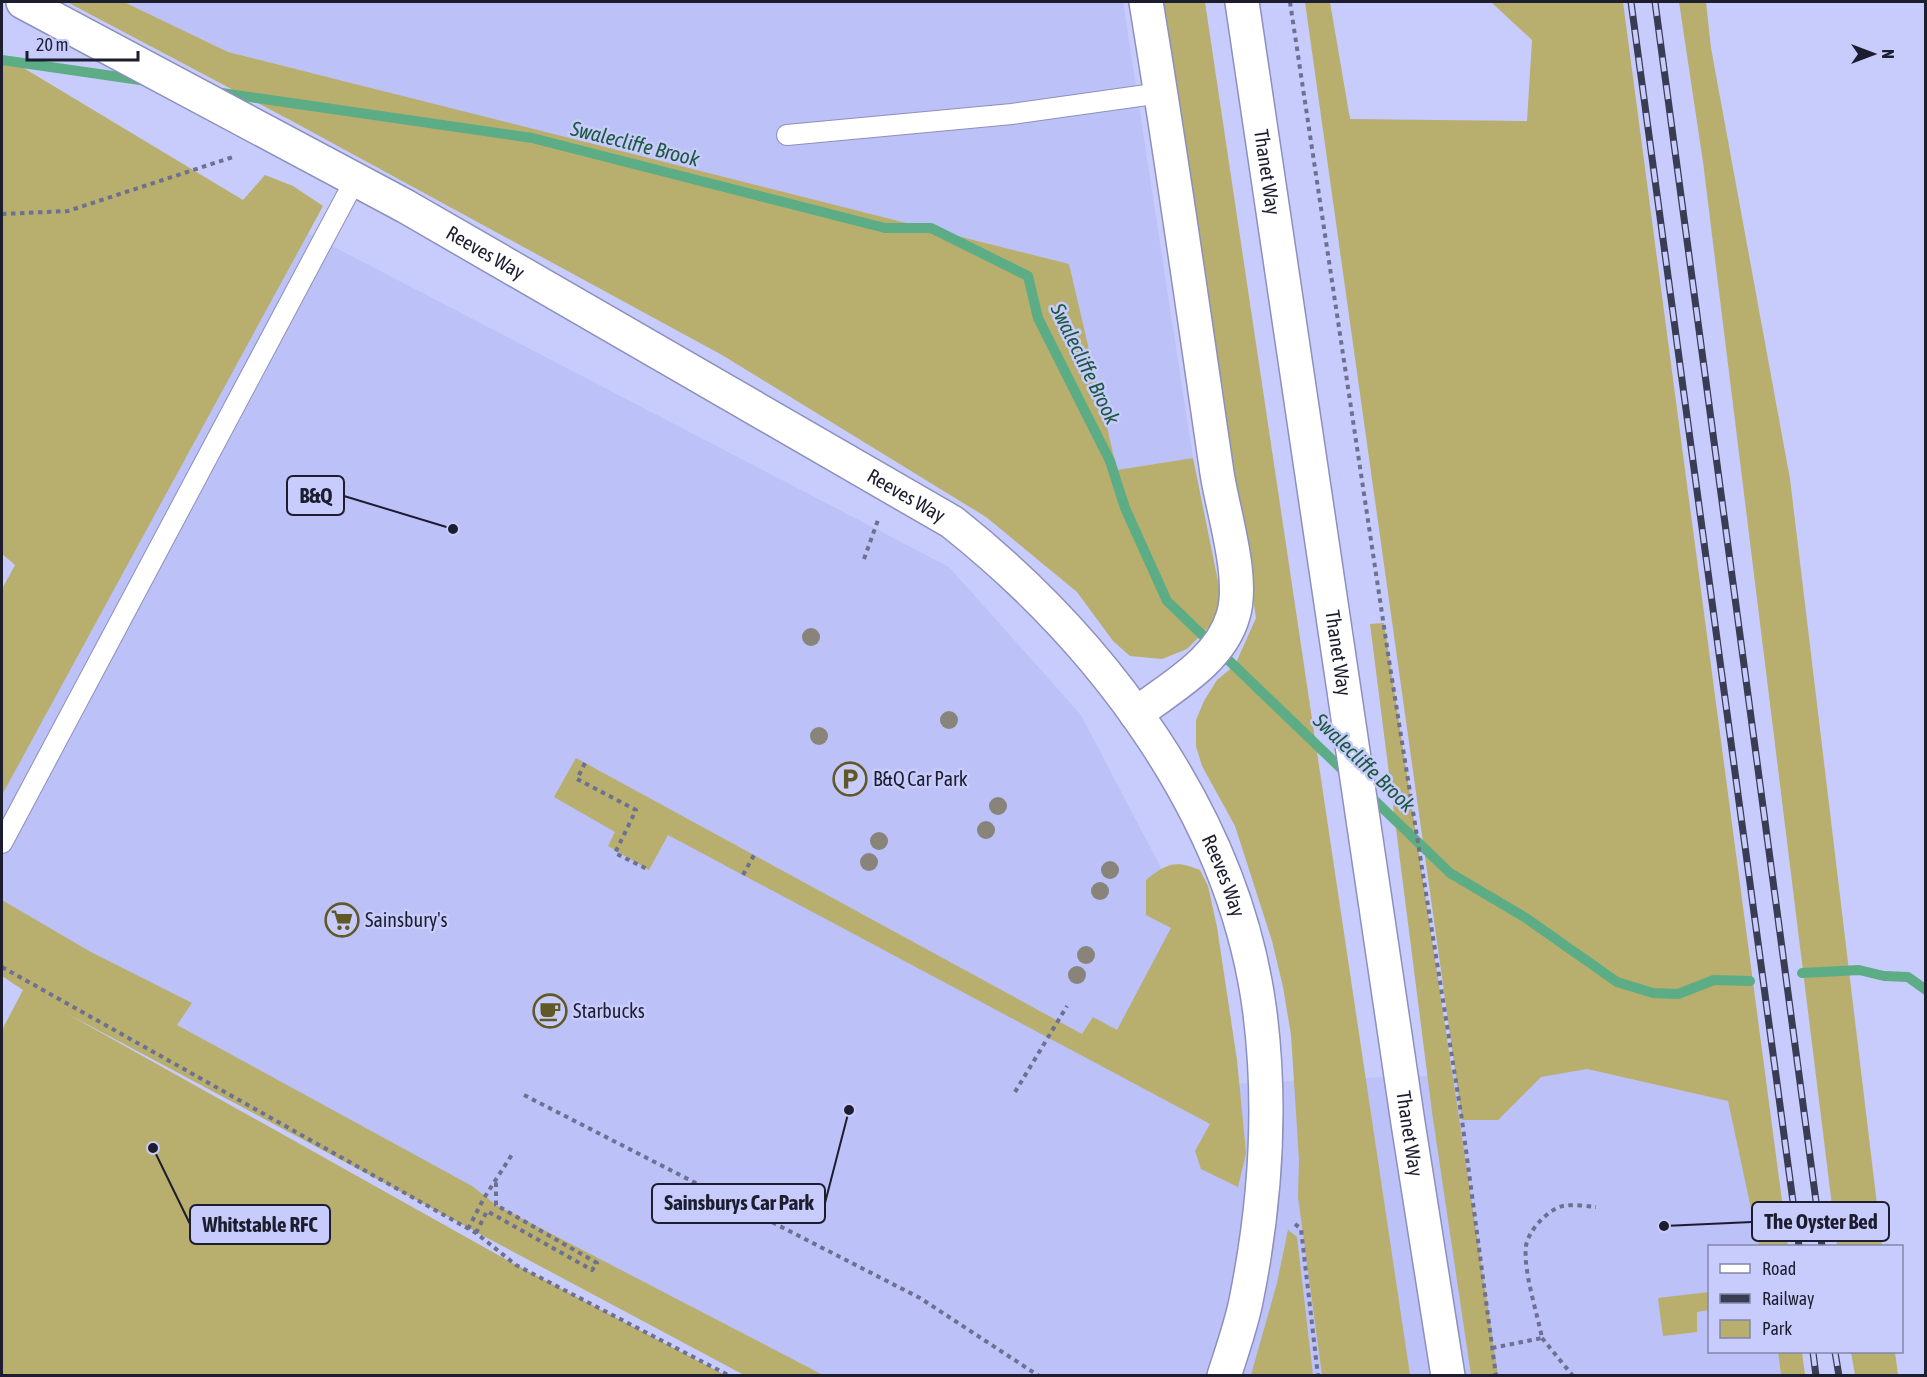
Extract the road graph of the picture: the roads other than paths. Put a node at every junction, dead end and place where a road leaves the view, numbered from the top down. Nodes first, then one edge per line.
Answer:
1 (22, 2) edge
2 (1146, 2) edge
3 (1242, 2) edge
4 (1161, 93) junction
5 (787, 135) dead end
6 (355, 180) junction
7 (1136, 714) junction
8 (2, 843) edge
9 (1224, 1376) edge
10 (1448, 1376) edge

1 - 6 street, Reeves Way
2 - 4 street
3 - 10 street, Thanet Way
4 - 5 lane
4 - 7 street
6 - 7 street, Reeves Way
6 - 8 lane
7 - 9 street, Reeves Way

